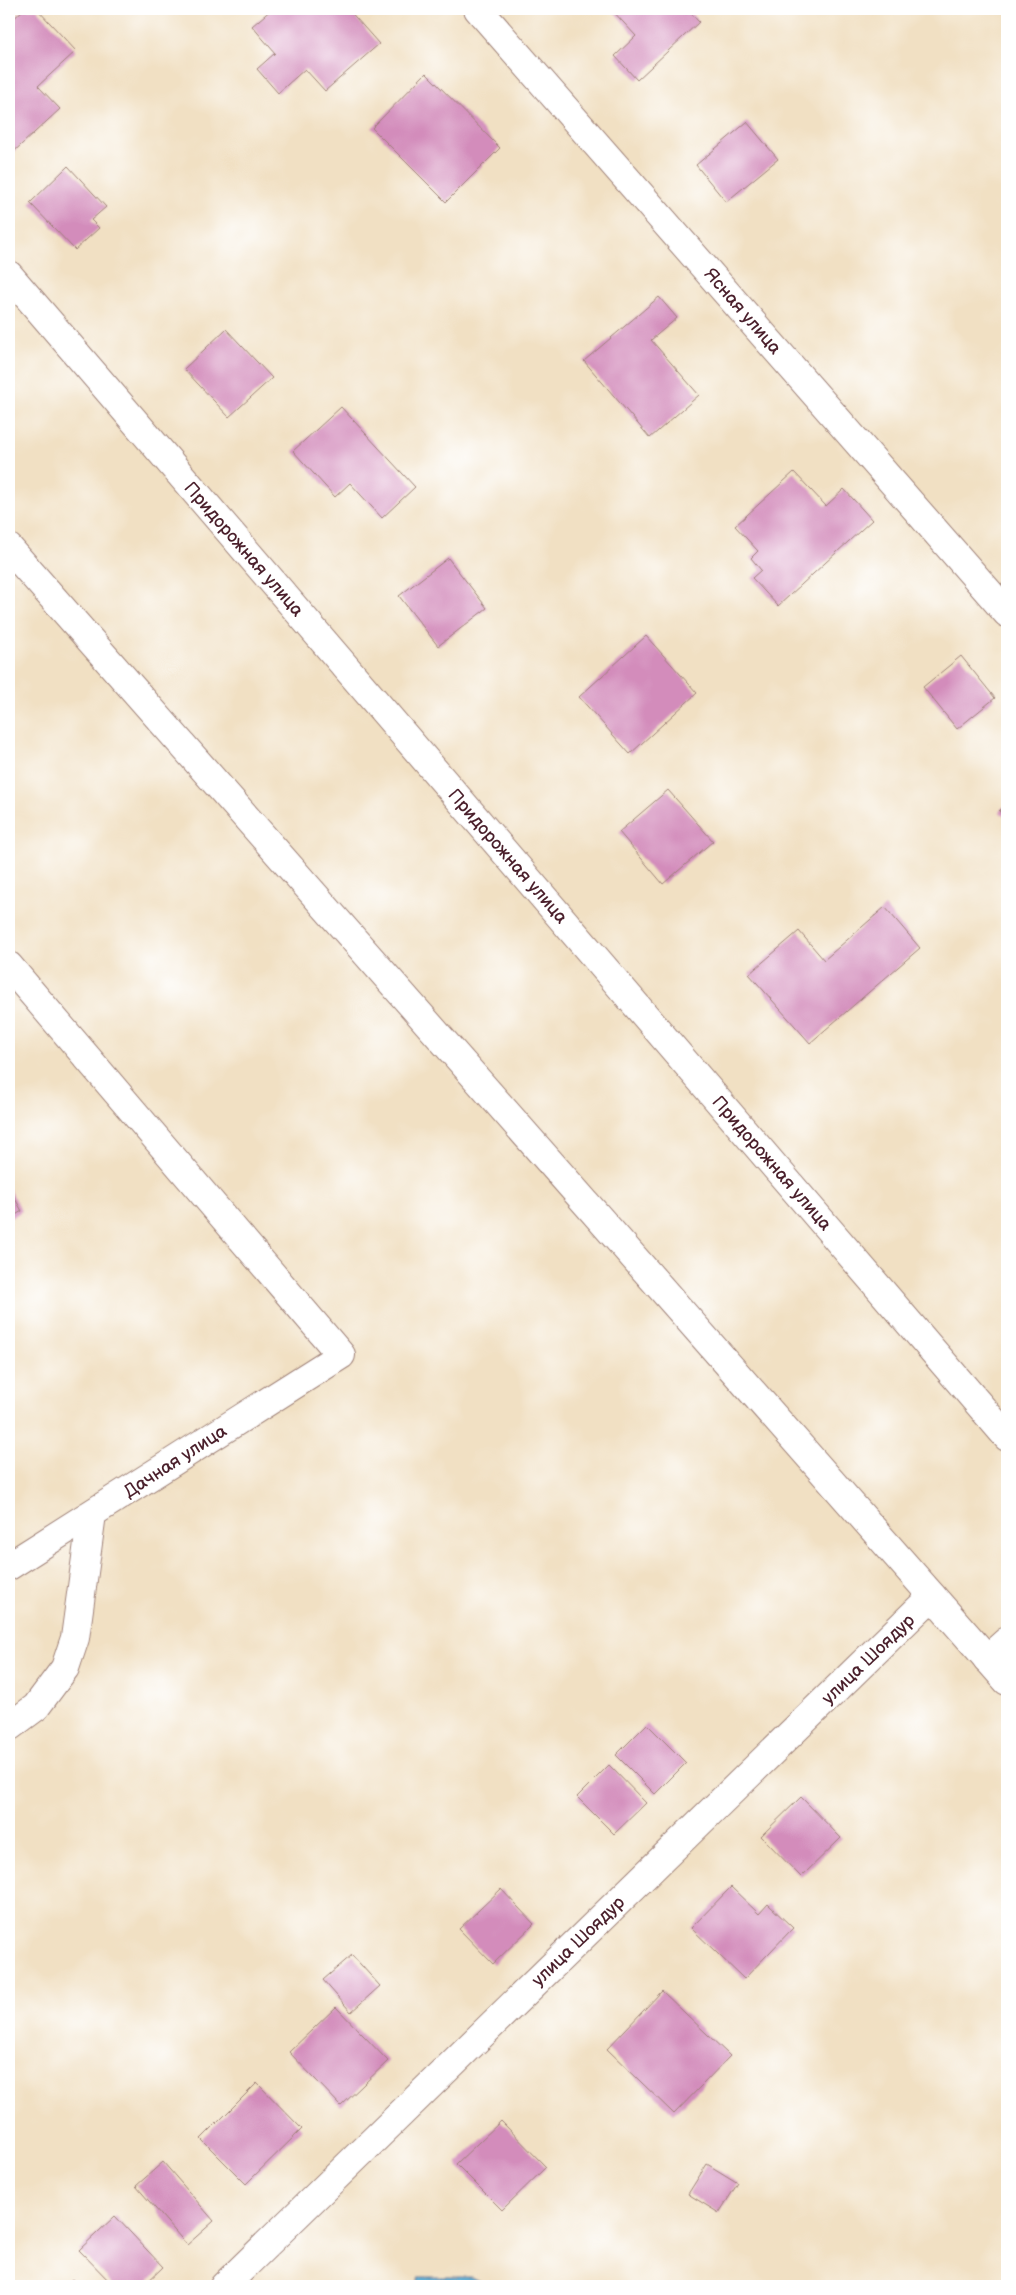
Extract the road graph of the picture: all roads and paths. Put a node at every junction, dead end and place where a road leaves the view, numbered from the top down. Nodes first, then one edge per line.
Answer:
1 (478, 9) edge
2 (9, 275) edge
3 (9, 548) edge
4 (1007, 613) edge
5 (9, 966) edge
6 (1007, 1437) edge
7 (92, 1514) junction
8 (9, 1566) edge
9 (932, 1596) junction
10 (997, 1650) edge
11 (1007, 1681) edge
12 (9, 1727) edge
13 (224, 2286) edge

1 - 4 street, Ясная улица
2 - 6 street, Придорожная улица
3 - 9 street
5 - 7 street, Дачная улица
7 - 8 street, Дачная улица
7 - 12 street
9 - 10 street
9 - 13 street, улица Шоядур
10 - 11 street

